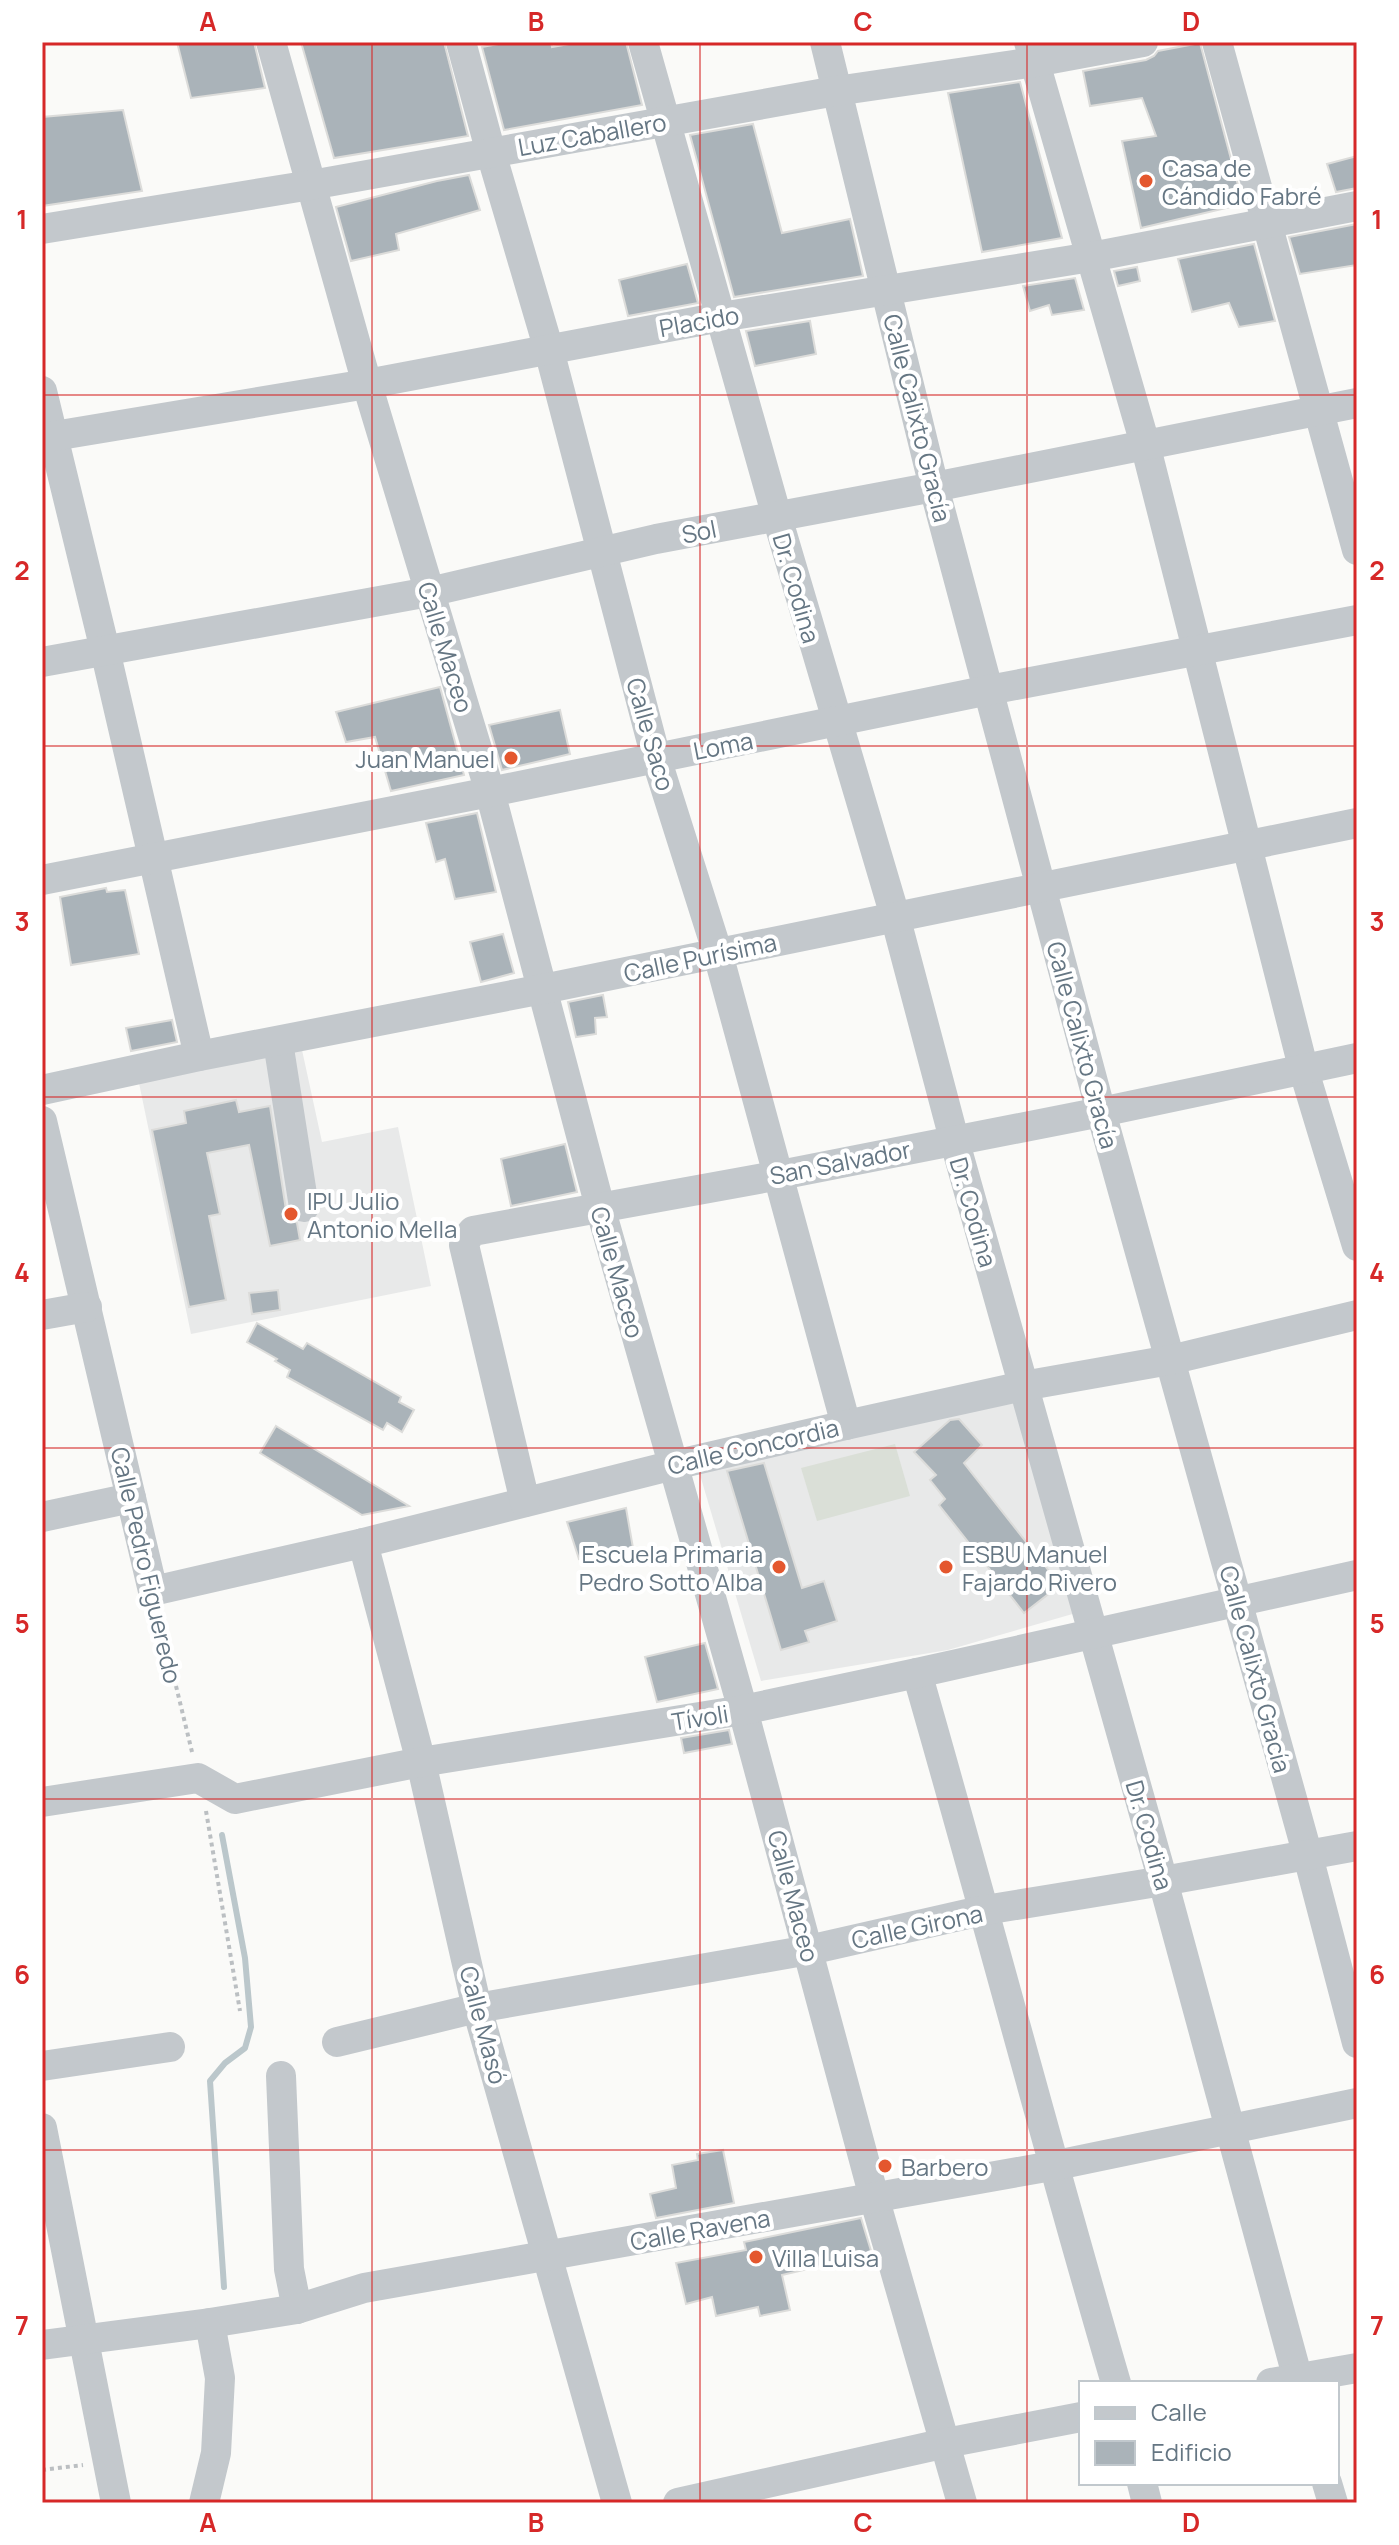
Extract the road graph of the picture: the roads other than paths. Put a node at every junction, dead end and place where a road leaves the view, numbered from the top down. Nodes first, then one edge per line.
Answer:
1 (271, 42) edge
2 (461, 42) edge
3 (643, 42) edge
4 (825, 42) edge
5 (1143, 42) edge
6 (1217, 42) edge
7 (1032, 52) edge
8 (836, 91) junction
9 (664, 122) junction
10 (491, 153) junction
11 (311, 185) junction
12 (1357, 206) edge
13 (1268, 223) junction
14 (42, 229) edge
15 (1091, 257) junction
16 (887, 290) junction
17 (721, 317) junction
18 (549, 350) junction
19 (367, 384) junction
20 (42, 391) edge
21 (1357, 403) edge
22 (1320, 409) junction
23 (47, 437) edge
24 (1145, 444) junction
25 (934, 487) junction
26 (777, 517) junction
27 (1357, 550) edge
28 (601, 553) junction
29 (429, 592) junction
30 (1357, 620) edge
31 (105, 650) junction
32 (1197, 651) junction
33 (42, 662) edge
34 (989, 690) junction
35 (836, 722) junction
36 (656, 758) junction
37 (490, 792) junction
38 (1357, 823) edge
39 (1248, 847) junction
40 (152, 859) junction
41 (42, 880) edge
42 (1041, 888) junction
43 (895, 916) junction
44 (718, 954) junction
45 (543, 989) junction
46 (278, 1042) junction
47 (199, 1056) junction
48 (1357, 1058) edge
49 (1304, 1071) junction
50 (42, 1090) edge
51 (1101, 1112) junction
52 (42, 1121) edge
53 (954, 1139) junction
54 (780, 1175) junction
55 (304, 1207) dead end
56 (600, 1207) junction
57 (1357, 1246) edge
58 (87, 1307) junction
59 (42, 1315) edge
60 (1357, 1315) edge
61 (1170, 1360) junction
62 (1023, 1386) junction
63 (846, 1425) junction
64 (674, 1465) junction
65 (131, 1498) junction
66 (525, 1502) junction
67 (42, 1517) edge
68 (363, 1543) junction
69 (1357, 1575) edge
70 (153, 1591) joint
71 (1237, 1601) junction
72 (1093, 1634) junction
73 (917, 1673) junction
74 (743, 1710) junction
75 (421, 1762) junction
76 (42, 1802) edge
77 (1357, 1846) edge
78 (1308, 1856) junction
79 (1163, 1881) junction
80 (985, 1910) junction
81 (809, 1950) junction
82 (477, 2008) junction
83 (337, 2042) dead end
84 (1357, 2043) edge
85 (170, 2047) dead end
86 (42, 2066) edge
87 (281, 2076) dead end
88 (1357, 2103) edge
89 (42, 2128) edge
90 (1230, 2131) junction
91 (1052, 2166) junction
92 (874, 2197) junction
93 (548, 2257) junction
94 (297, 2309) junction
95 (210, 2323) junction
96 (85, 2338) junction
97 (42, 2345) edge
98 (1357, 2368) edge
99 (1115, 2381) edge
100 (1289, 2381) edge
101 (1079, 2417) edge
102 (946, 2443) junction
103 (116, 2503) edge
104 (204, 2503) edge
105 (617, 2503) edge
106 (678, 2503) edge
107 (962, 2503) edge

1 - 11 street, Calle Maceo
2 - 10 street, Calle Saco
3 - 9 street, Dr. Codina
4 - 8 street, Calle Calixto Gracía
5 - 7 street, Luz Caballero
6 - 13 street
7 - 8 street, Luz Caballero
7 - 15 street
8 - 9 street, Luz Caballero
8 - 16 street, Calle Calixto Gracía
9 - 10 street, Luz Caballero
9 - 17 street, Dr. Codina
10 - 11 street, Luz Caballero
10 - 18 street, Calle Saco
11 - 14 street, Luz Caballero
11 - 19 street, Calle Maceo
12 - 13 street, Placido
13 - 15 street, Placido
13 - 22 street
15 - 16 street, Placido
15 - 24 street
16 - 17 street, Placido
16 - 25 street, Calle Calixto Gracía
17 - 18 street, Placido
17 - 26 street, Dr. Codina
18 - 19 street, Placido
18 - 28 street, Calle Saco
19 - 23 street, Placido
19 - 29 street, Calle Maceo
20 - 23 street
21 - 22 street, Sol
22 - 24 street, Sol
22 - 27 street
23 - 31 street
24 - 25 street, Sol
24 - 32 street
25 - 26 street, Sol
25 - 34 street, Calle Calixto Gracía
26 - 28 street, Sol
26 - 35 street, Dr. Codina
28 - 29 street, Sol
28 - 36 street, Calle Saco
29 - 31 street, Sol
29 - 37 street, Calle Maceo
30 - 32 street, Loma
31 - 33 street, Sol
31 - 40 street
32 - 34 street, Loma
32 - 39 street
34 - 35 street, Loma
34 - 42 street, Calle Calixto Gracía
35 - 36 street, Loma
35 - 43 street, Dr. Codina
36 - 37 street, Loma
36 - 44 street, Calle Saco
37 - 40 street, Loma
37 - 45 street, Calle Maceo
38 - 39 street, Calle Purísima
39 - 42 street, Calle Purísima
39 - 49 street
40 - 41 street, Loma
40 - 47 street
42 - 43 street, Calle Purísima
42 - 51 street, Calle Calixto Gracía
43 - 44 street, Calle Purísima
43 - 53 street, Dr. Codina
44 - 45 street, Calle Purísima
44 - 54 street, Calle Saco
45 - 46 street, Calle Purísima
45 - 56 street, Calle Maceo
46 - 47 street, Calle Purísima
46 - 55 street
47 - 50 street, Calle Purísima
48 - 49 street, San Salvador
49 - 51 street, San Salvador
49 - 57 street
51 - 53 street, San Salvador
51 - 61 street, Calle Calixto Gracía
52 - 58 street, Calle Pedro Figueredo
53 - 54 street, San Salvador
53 - 62 street, Dr. Codina
54 - 56 street, San Salvador
54 - 63 street, Calle Saco
56 - 64 street, Calle Maceo
56 - 66 street, San Salvador
58 - 59 street
58 - 65 street, Calle Pedro Figueredo
60 - 61 street, Calle Concordia
61 - 62 street, Calle Concordia
61 - 71 street, Calle Calixto Gracía
62 - 63 street, Calle Concordia
62 - 72 street, Dr. Codina
63 - 64 street, Calle Concordia
64 - 66 street, Calle Concordia
64 - 74 street, Calle Maceo
65 - 67 street
65 - 70 street, Calle Pedro Figueredo
66 - 68 street, Calle Concordia
68 - 70 street, Calle Concordia
68 - 75 street, Calle Masó
69 - 71 street, Tívoli
71 - 72 street, Tívoli
71 - 78 street, Calle Calixto Gracía
72 - 73 street, Tívoli
72 - 79 street, Dr. Codina
73 - 74 street, Tívoli
73 - 80 street
74 - 75 street, Tívoli
74 - 81 street, Calle Maceo
75 - 76 street, Tívoli
75 - 82 street, Calle Masó
77 - 78 street, Calle Girona
78 - 79 street, Calle Girona
78 - 84 street, Calle Calixto Gracía
79 - 80 street, Calle Girona
79 - 90 street, Dr. Codina
80 - 81 street, Calle Girona
80 - 91 street
81 - 82 street, Calle Girona
81 - 92 street, Calle Maceo
82 - 83 street, Calle Girona
82 - 93 street, Calle Masó
85 - 86 street
87 - 94 street
88 - 90 street, Calle Ravena
89 - 96 street
90 - 91 street, Calle Ravena
90 - 100 street, Dr. Codina
91 - 92 street, Calle Ravena
91 - 99 street
92 - 93 street, Calle Ravena
92 - 102 street, Calle Maceo
93 - 94 street, Calle Ravena
93 - 105 street, Calle Masó
94 - 95 street, Calle Ravena
95 - 96 street, Calle Ravena
95 - 104 street
96 - 97 street, Calle Ravena
96 - 103 street
98 - 100 street
101 - 102 street
102 - 106 street
102 - 107 street, Calle Maceo

